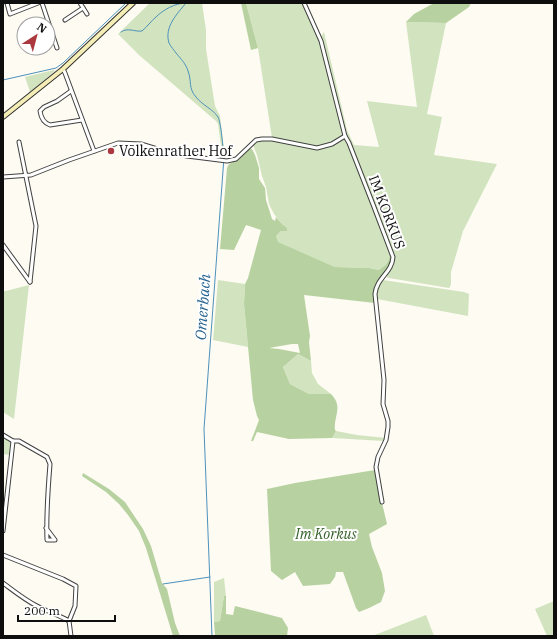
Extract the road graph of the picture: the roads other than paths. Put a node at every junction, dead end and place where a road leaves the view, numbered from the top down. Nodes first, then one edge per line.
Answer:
1 (7, 3) edge
2 (38, 3) edge
3 (42, 3) edge
4 (80, 3) edge
5 (133, 3) edge
6 (304, 3) edge
7 (83, 8) junction
8 (87, 14) dead end
9 (65, 20) dead end
10 (57, 48) dead end
11 (63, 69) junction
12 (71, 91) junction
13 (3, 117) edge
14 (82, 120) junction
15 (345, 136) junction
16 (19, 142) dead end
17 (94, 151) junction
18 (27, 176) junction
19 (3, 177) edge
20 (3, 245) edge
21 (3, 435) edge
22 (13, 440) junction
23 (382, 502) dead end
24 (46, 528) dead end
25 (3, 531) edge
26 (3, 555) edge
27 (3, 583) edge
28 (69, 621) junction
29 (72, 636) edge

1 - 2 street
3 - 10 street
4 - 7 street
5 - 11 main road
6 - 15 street, IM KORKUS
7 - 8 street
7 - 9 street
11 - 12 street
11 - 13 main road
12 - 14 street
12 - 14 street
14 - 17 street
15 - 17 street
15 - 23 street, IM KORKUS
16 - 18 street
17 - 18 street
18 - 19 street
18 - 20 street
21 - 22 street
22 - 24 street
22 - 25 street
26 - 28 street
27 - 28 street
28 - 29 street

